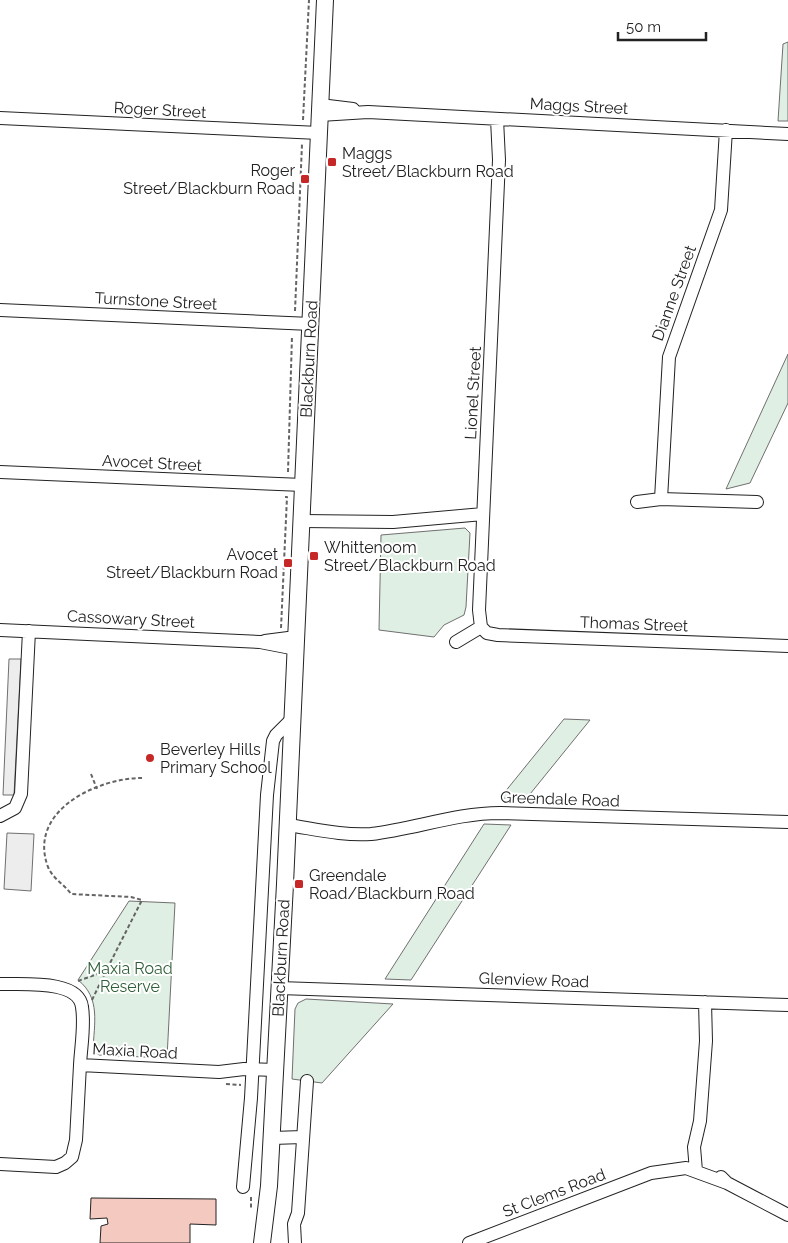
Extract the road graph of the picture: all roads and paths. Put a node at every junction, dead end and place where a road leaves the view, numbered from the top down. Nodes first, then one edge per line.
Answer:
1 (309, 0) edge
2 (325, 0) edge
3 (320, 110) junction
4 (0, 118) edge
5 (501, 119) junction
6 (303, 121) dead end
7 (726, 130) junction
8 (319, 133) junction
9 (788, 134) edge
10 (302, 144) dead end
11 (0, 310) edge
12 (295, 312) dead end
13 (310, 324) junction
14 (284, 335) dead end
15 (0, 472) edge
16 (288, 474) dead end
17 (303, 485) junction
18 (277, 497) dead end
19 (661, 499) junction
20 (637, 502) dead end
21 (756, 502) dead end
22 (483, 514) junction
23 (302, 521) junction
24 (481, 627) junction
25 (0, 630) edge
26 (29, 631) junction
27 (260, 642) junction
28 (291, 642) junction
29 (456, 642) dead end
30 (788, 646) edge
31 (293, 718) junction
32 (91, 774) dead end
33 (142, 778) dead end
34 (96, 788) junction
35 (0, 816) edge
36 (788, 822) edge
37 (288, 830) junction
38 (106, 971) junction
39 (0, 984) edge
40 (83, 985) dead end
41 (279, 988) junction
42 (89, 993) dead end
43 (709, 1002) junction
44 (788, 1005) edge
45 (80, 1065) junction
46 (275, 1075) junction
47 (218, 1078) junction
48 (252, 1078) junction
49 (307, 1081) dead end
50 (302, 1137) junction
51 (272, 1138) junction
52 (0, 1164) edge
53 (696, 1166) junction
54 (247, 1190) joint
55 (269, 1197) junction
56 (788, 1215) edge
57 (252, 1216) dead end
58 (262, 1243) edge
59 (274, 1243) edge
60 (295, 1243) edge
61 (469, 1243) edge

1 - 6 path
2 - 3 main road, Blackburn Road
3 - 5 street, Maggs Street
3 - 8 main road, Blackburn Road
4 - 8 street, Roger Street
5 - 7 street, Maggs Street
5 - 22 street, Lionel Street
7 - 9 street, Maggs Street
7 - 19 street, Dianne Street
8 - 13 main road, Blackburn Road
10 - 12 path
11 - 13 street, Turnstone Street
13 - 17 main road, Blackburn Road
14 - 16 path
15 - 17 street, Avocet Street
17 - 23 main road, Blackburn Road
18 - 28 path
19 - 20 street
19 - 21 street
22 - 23 street
22 - 24 street, Lionel Street
23 - 28 main road, Blackburn Road
24 - 29 street
24 - 30 street, Thomas Street
25 - 26 street, Cassowary Street
26 - 27 street, Cassowary Street
26 - 35 street
27 - 28 street, Cassowary Street
27 - 28 street, Cassowary Street
28 - 31 main road, Blackburn Road
31 - 37 main road, Blackburn Road
31 - 48 street, Blackburn Road
32 - 34 path
33 - 34 path
34 - 38 path
36 - 37 street, Greendale Road
37 - 41 main road, Blackburn Road
38 - 40 path
38 - 42 path
39 - 45 street, Maxia Road
41 - 43 street, Glenview Road
41 - 46 main road, Blackburn Road
43 - 44 street, Glenview Road
43 - 53 street
45 - 47 street, Maxia Road
45 - 52 street
46 - 48 street, Maxia Road
46 - 51 main road, Blackburn Road
47 - 48 street, Maxia Road
47 - 48 path
48 - 54 street, Blackburn Road
49 - 50 street
50 - 51 street
50 - 60 street
51 - 55 main road, Blackburn Road
53 - 56 street, St Clems Road
53 - 61 street, St Clems Road
54 - 57 path
55 - 58 main road, Blackburn Road
55 - 59 main road, Blackburn Road

